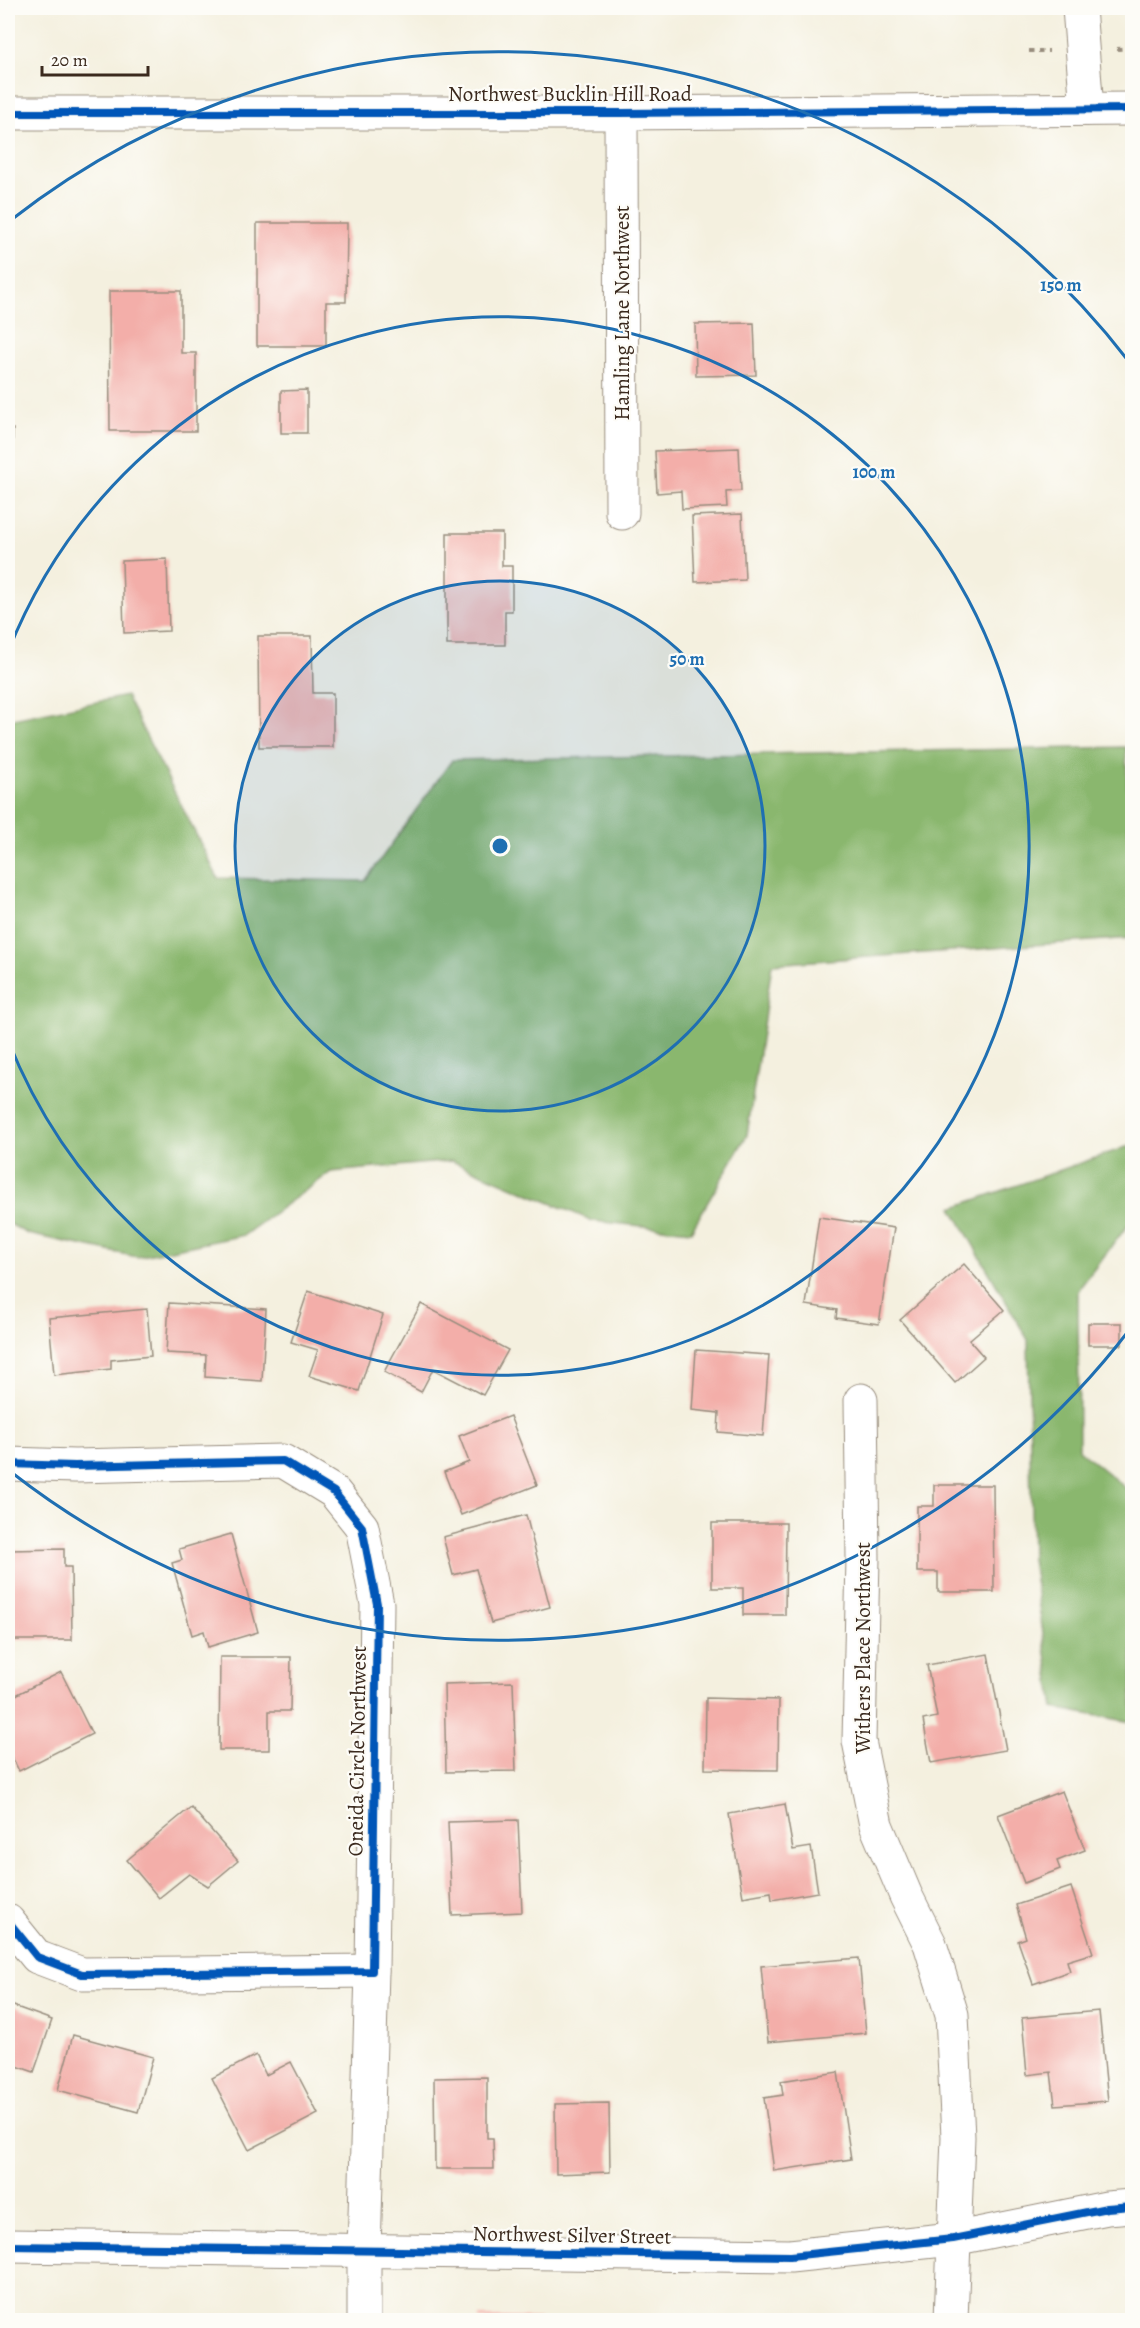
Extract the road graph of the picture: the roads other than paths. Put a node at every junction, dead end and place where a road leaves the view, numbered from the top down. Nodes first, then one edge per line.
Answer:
1 (1078, 8) edge
2 (1087, 109) junction
3 (1132, 109) edge
4 (8, 113) edge
5 (621, 113) junction
6 (622, 513) dead end
7 (861, 1400) dead end
8 (8, 1464) edge
9 (8, 1921) edge
10 (372, 1971) junction
11 (1132, 2206) edge
12 (953, 2240) junction
13 (8, 2246) edge
14 (364, 2251) junction
15 (364, 2320) edge
16 (951, 2320) edge

1 - 2 street
2 - 3 street, Northwest Bucklin Hill Road
2 - 5 street, Northwest Bucklin Hill Road
4 - 5 street, Northwest Bucklin Hill Road
5 - 6 street, Hamling Lane Northwest
7 - 12 street, Withers Place Northwest
8 - 10 street, Oneida Circle Northwest
9 - 10 street
10 - 14 street, Oneida Circle Northwest
11 - 12 street, Northwest Silver Street
12 - 14 street, Northwest Silver Street
12 - 16 street, Withers Place Northwest
13 - 14 street, Northwest Silver Street
14 - 15 street, Oneida Circle Northwest

